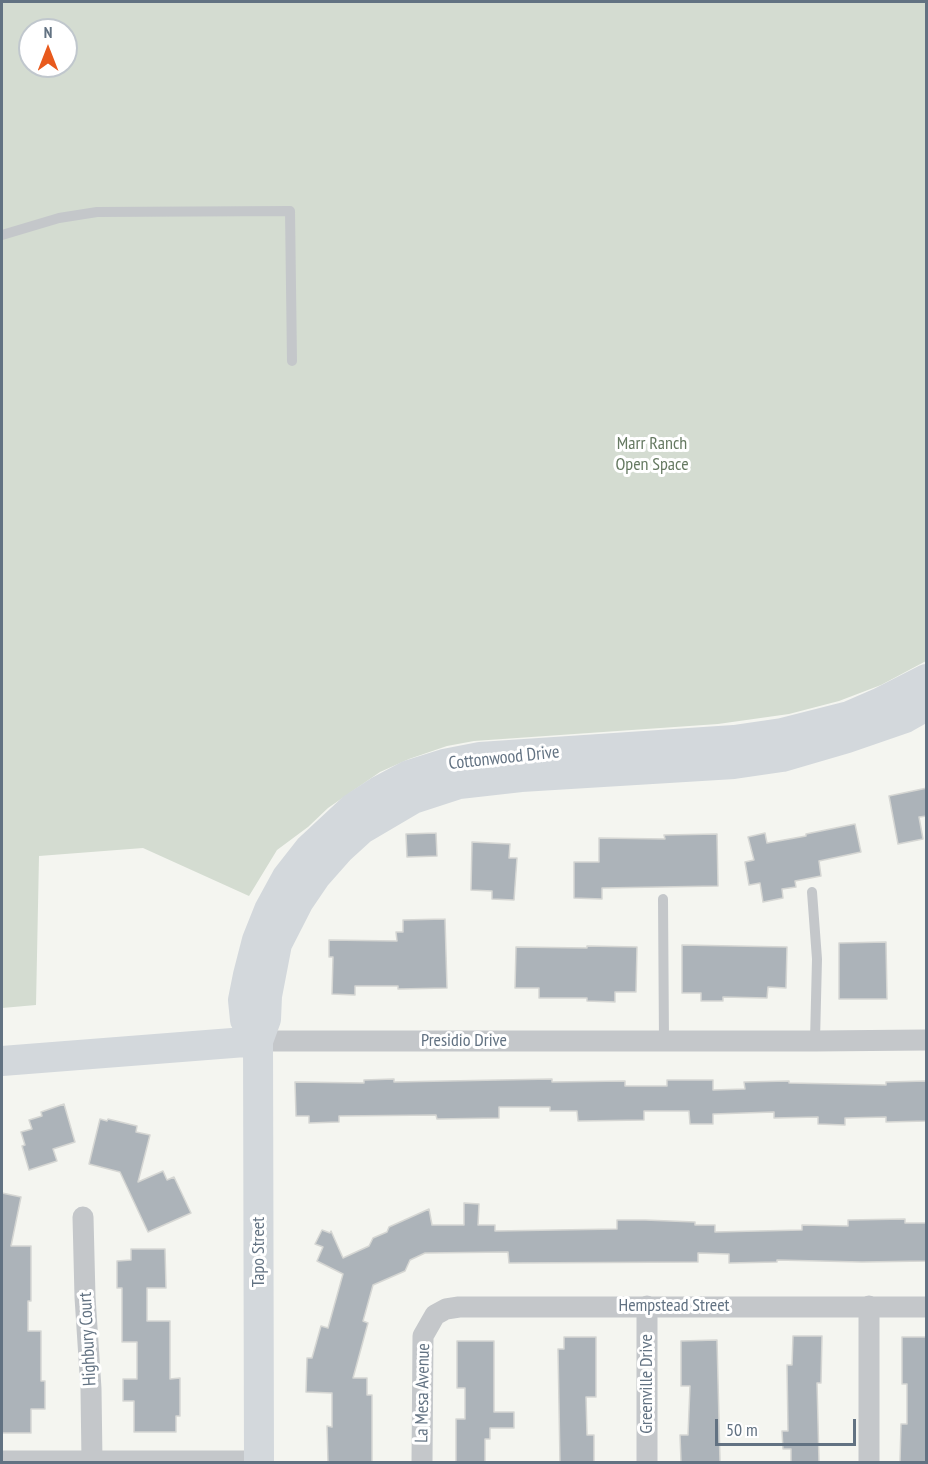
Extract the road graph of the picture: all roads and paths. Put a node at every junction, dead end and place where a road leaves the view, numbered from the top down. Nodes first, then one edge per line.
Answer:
1 (2, 235) edge
2 (292, 361) dead end
3 (927, 679) edge
4 (927, 706) edge
5 (812, 892) dead end
6 (663, 899) dead end
7 (927, 1040) edge
8 (258, 1041) junction
9 (664, 1041) junction
10 (815, 1041) junction
11 (2, 1061) edge
12 (82, 1217) dead end
13 (647, 1306) junction
14 (869, 1306) junction
15 (927, 1307) edge
16 (428, 1325) joint
17 (2, 1461) edge
18 (92, 1461) junction
19 (259, 1462) edge
20 (422, 1462) edge
21 (646, 1462) edge
22 (869, 1462) edge

1 - 2 lane
3 - 8 street, Cottonwood Drive
4 - 8 street, Cottonwood Drive
5 - 10 lane
6 - 9 lane
7 - 10 street, Presidio Drive
8 - 9 street, Presidio Drive
8 - 11 street, Presidio Drive
8 - 19 street, Tapo Street
9 - 10 street, Presidio Drive
12 - 18 street, Highbury Court
13 - 14 street, Hempstead Street
13 - 16 street, Hempstead Street
13 - 21 street, Greenville Drive
14 - 15 street, Hempstead Street
14 - 22 street
16 - 20 street, La Mesa Avenue
17 - 18 street
18 - 19 street

